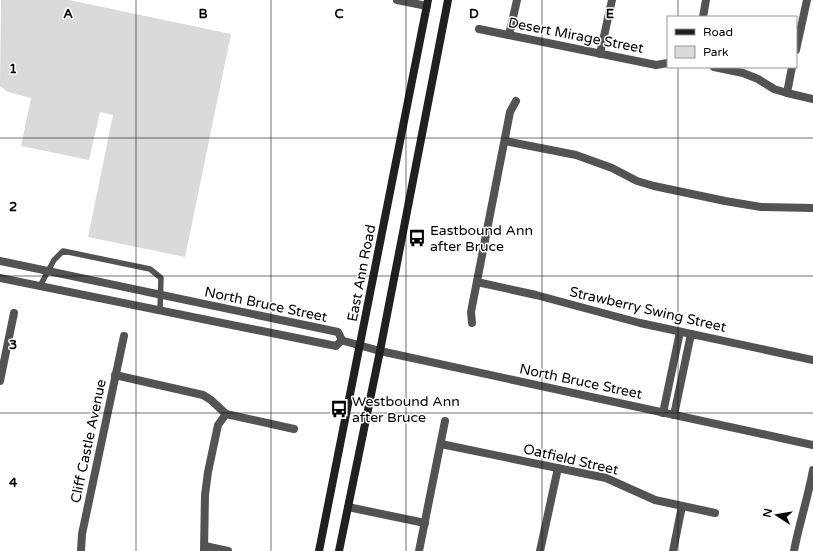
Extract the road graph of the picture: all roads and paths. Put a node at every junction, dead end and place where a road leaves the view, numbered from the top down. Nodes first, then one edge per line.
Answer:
1 (397, 0) edge
2 (448, 0) edge
3 (517, 0) edge
4 (612, 0) edge
5 (706, 0) edge
6 (807, 0) edge
7 (427, 3) edge
8 (703, 16) edge
9 (479, 29) dead end
10 (509, 35) junction
11 (797, 45) edge
12 (600, 54) junction
13 (667, 63) edge
14 (719, 68) edge
15 (792, 68) edge
16 (787, 93) junction
17 (813, 99) edge
18 (516, 101) dead end
19 (505, 141) junction
20 (813, 208) edge
21 (0, 261) edge
22 (48, 271) junction
23 (0, 278) edge
24 (477, 282) junction
25 (40, 286) junction
26 (160, 295) junction
27 (160, 310) junction
28 (14, 313) dead end
29 (472, 323) dead end
30 (680, 332) junction
31 (691, 334) junction
32 (124, 336) dead end
33 (344, 341) dead end
34 (360, 345) junction
35 (380, 350) junction
36 (3, 354) edge
37 (813, 360) edge
38 (674, 361) junction
39 (685, 363) junction
40 (115, 375) junction
41 (0, 381) edge
42 (664, 412) junction
43 (226, 414) junction
44 (674, 415) junction
45 (445, 421) dead end
46 (294, 429) dead end
47 (441, 444) junction
48 (813, 445) edge
49 (558, 468) junction
50 (813, 470) edge
51 (682, 506) junction
52 (348, 507) junction
53 (715, 513) dead end
54 (425, 523) junction
55 (204, 549) edge
56 (81, 551) edge
57 (228, 551) edge
58 (319, 551) edge
59 (339, 551) edge
60 (419, 551) edge
61 (540, 551) edge
62 (673, 551) edge
63 (794, 551) edge

1 - 7 street
2 - 35 main road
3 - 10 street
4 - 12 street
5 - 8 street
6 - 11 street
7 - 34 main road, East Ann Road
9 - 10 street, Desert Mirage Street
10 - 12 street, Desert Mirage Street
12 - 13 street, Desert Mirage Street
14 - 16 street
15 - 16 street
16 - 17 street
18 - 19 street
19 - 20 street
19 - 24 street
21 - 22 street, North Bruce Street
22 - 25 lane
22 - 26 street, North Bruce Street
22 - 26 lane
23 - 25 street, North Bruce Street
24 - 29 street
24 - 30 street, Strawberry Swing Street
25 - 27 street, North Bruce Street
26 - 27 lane
26 - 27 street, North Bruce Street
28 - 36 street
30 - 31 street, Strawberry Swing Street
30 - 38 street
31 - 37 street, Strawberry Swing Street
31 - 39 street
32 - 40 street, Cliff Castle Avenue
33 - 34 street, North Bruce Street
34 - 35 street, North Bruce Street
34 - 58 main road, East Ann Road
35 - 42 street, North Bruce Street
35 - 52 main road
36 - 41 street
38 - 39 lane
38 - 42 street
39 - 44 street
40 - 43 street
40 - 56 street, Cliff Castle Avenue
42 - 44 street, North Bruce Street
43 - 46 street
43 - 55 street
44 - 48 street, North Bruce Street
45 - 47 street
47 - 49 street, Oatfield Street
47 - 54 street
49 - 51 street, Oatfield Street
49 - 61 street
50 - 63 street
51 - 53 street, Oatfield Street
51 - 62 street
52 - 54 street
52 - 59 main road
54 - 60 street
55 - 57 street

